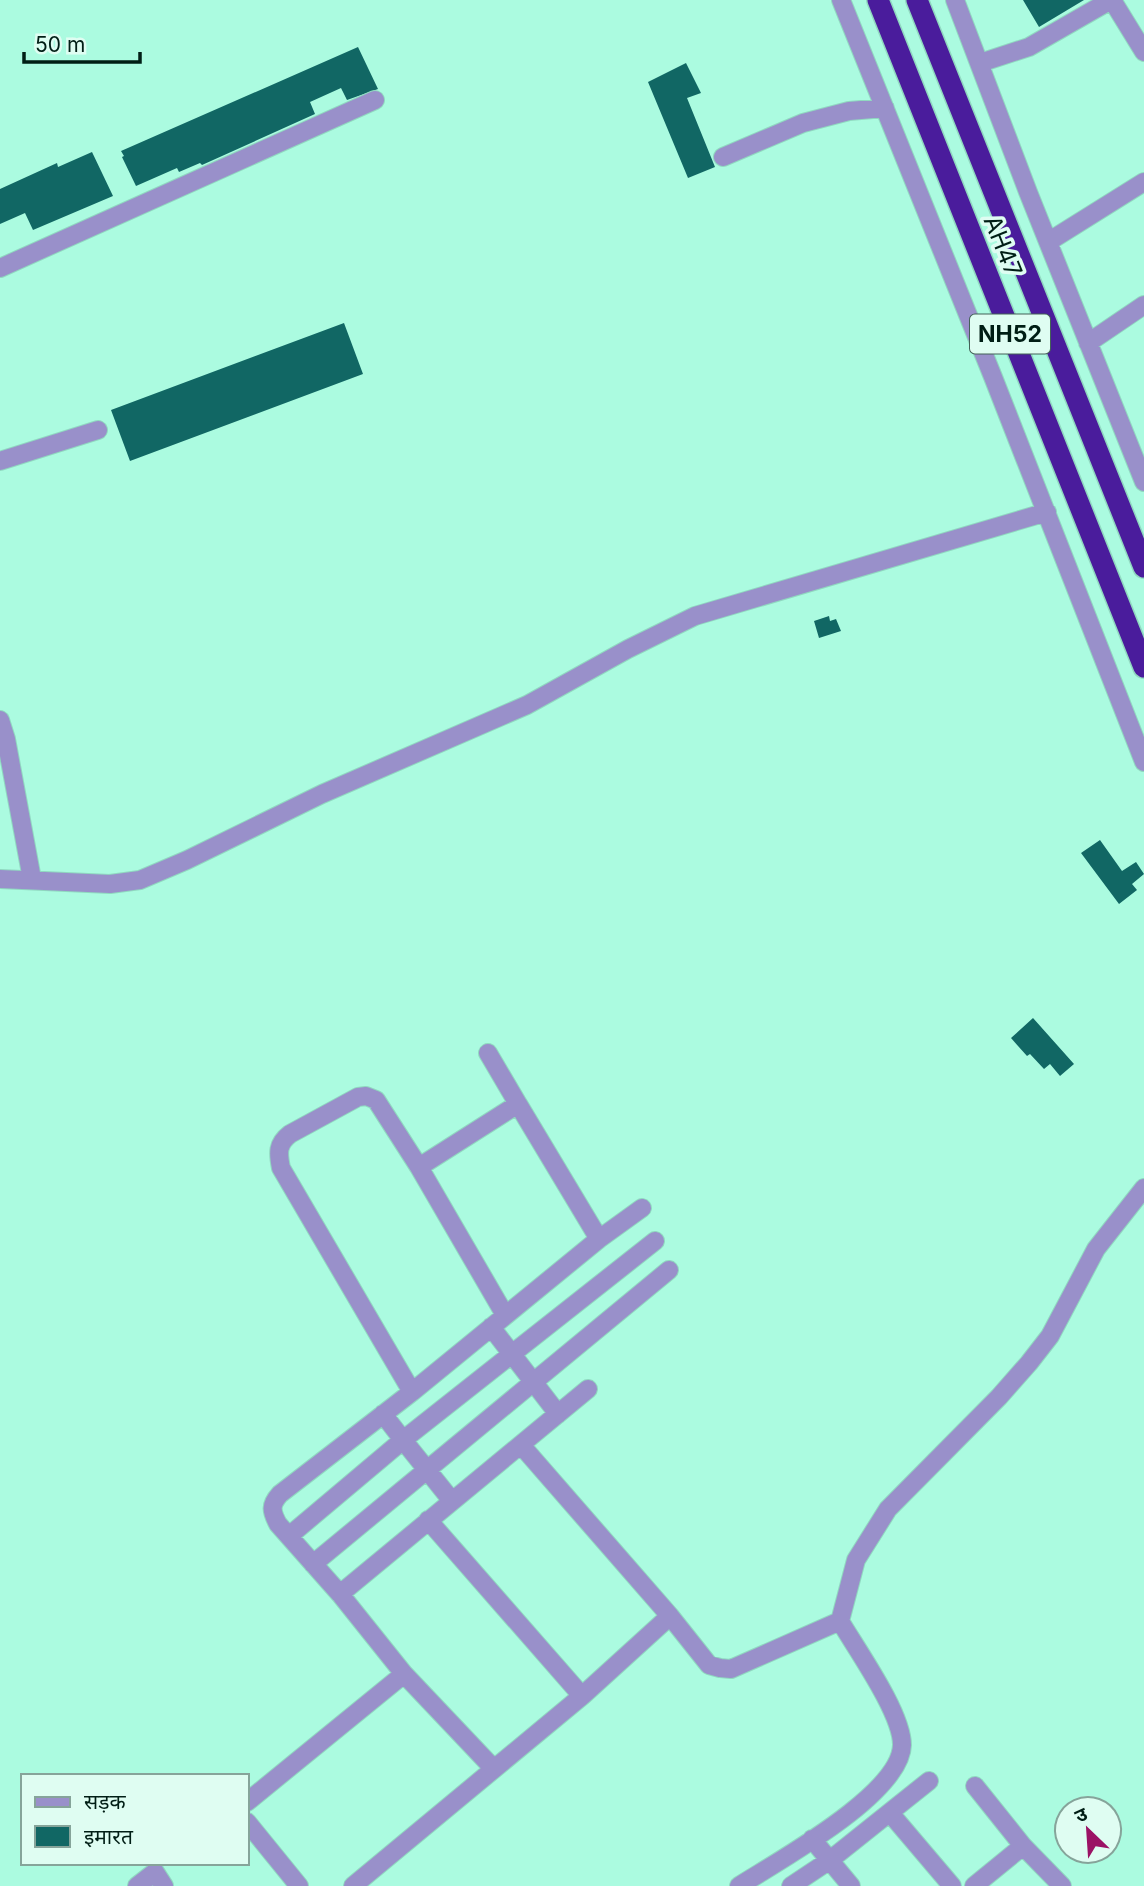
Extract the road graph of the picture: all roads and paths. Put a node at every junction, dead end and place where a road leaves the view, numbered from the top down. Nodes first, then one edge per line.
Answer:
1 (841, 0) edge
2 (878, 0) edge
3 (917, 0) edge
4 (954, 0) edge
5 (1112, 0) edge
6 (1144, 51) edge
7 (980, 63) junction
8 (376, 100) dead end
9 (885, 108) junction
10 (723, 157) dead end
11 (1144, 182) edge
12 (1048, 242) junction
13 (0, 268) edge
14 (1144, 305) edge
15 (1088, 343) junction
16 (98, 430) dead end
17 (0, 461) edge
18 (1143, 478) edge
19 (1113, 488) junction
20 (1047, 512) junction
21 (1144, 567) edge
22 (1144, 667) edge
23 (0, 720) edge
24 (3, 740) edge
25 (1144, 762) edge
26 (0, 878) edge
27 (32, 879) junction
28 (488, 1053) dead end
29 (518, 1104) junction
30 (419, 1167) junction
31 (1144, 1188) edge
32 (642, 1208) dead end
33 (599, 1239) junction
34 (654, 1241) dead end
35 (668, 1270) dead end
36 (498, 1321) junction
37 (511, 1355) junction
38 (532, 1383) junction
39 (587, 1390) dead end
40 (412, 1392) junction
41 (383, 1414) junction
42 (558, 1414) junction
43 (403, 1440) junction
44 (521, 1445) junction
45 (428, 1469) junction
46 (452, 1501) junction
47 (428, 1520) junction
48 (289, 1536) junction
49 (313, 1563) junction
50 (340, 1594) junction
51 (670, 1616) junction
52 (840, 1621) junction
53 (404, 1674) junction
54 (582, 1696) junction
55 (494, 1769) junction
56 (929, 1782) dead end
57 (975, 1786) dead end
58 (248, 1801) edge
59 (890, 1813) junction
60 (248, 1823) edge
61 (812, 1839) junction
62 (1023, 1846) junction
63 (830, 1860) junction
64 (162, 1874) edge
65 (137, 1886) edge
66 (299, 1886) edge
67 (353, 1886) edge
68 (739, 1886) edge
69 (791, 1886) edge
70 (851, 1886) edge
71 (952, 1886) edge
72 (974, 1886) edge
73 (1062, 1886) edge

1 - 9 street
2 - 22 highway, AH47 / NH52
3 - 19 highway, AH47 / NH52
4 - 7 street
5 - 6 street
5 - 7 street
7 - 12 street
8 - 13 street
9 - 10 street
9 - 20 street
11 - 12 street
12 - 15 street
14 - 15 street
15 - 18 street
16 - 17 street
18 - 19 street
19 - 21 highway, AH47 / NH52
20 - 25 street
20 - 27 street
23 - 24 street
24 - 27 street
26 - 27 street
28 - 29 street
29 - 30 street
29 - 33 street
30 - 36 street
30 - 40 street
31 - 52 street
32 - 33 street
33 - 36 street
34 - 37 street
35 - 38 street
36 - 37 street
36 - 40 street
37 - 38 street
37 - 43 street
38 - 42 street
38 - 45 street
39 - 42 street
40 - 41 street
41 - 43 street
41 - 48 street
42 - 44 street
43 - 45 street
43 - 48 street
44 - 46 street
44 - 51 street
45 - 46 street
45 - 49 street
46 - 47 street
47 - 50 street
47 - 54 street
48 - 49 street
49 - 50 street
50 - 53 street
51 - 52 street
51 - 54 street
52 - 61 street
53 - 55 street
53 - 58 street
54 - 55 street
55 - 67 street
56 - 59 street
57 - 62 street
59 - 63 street
59 - 71 street
60 - 66 street
61 - 63 street
61 - 68 street
62 - 72 street
62 - 73 street
63 - 69 street
63 - 70 street
64 - 65 street

